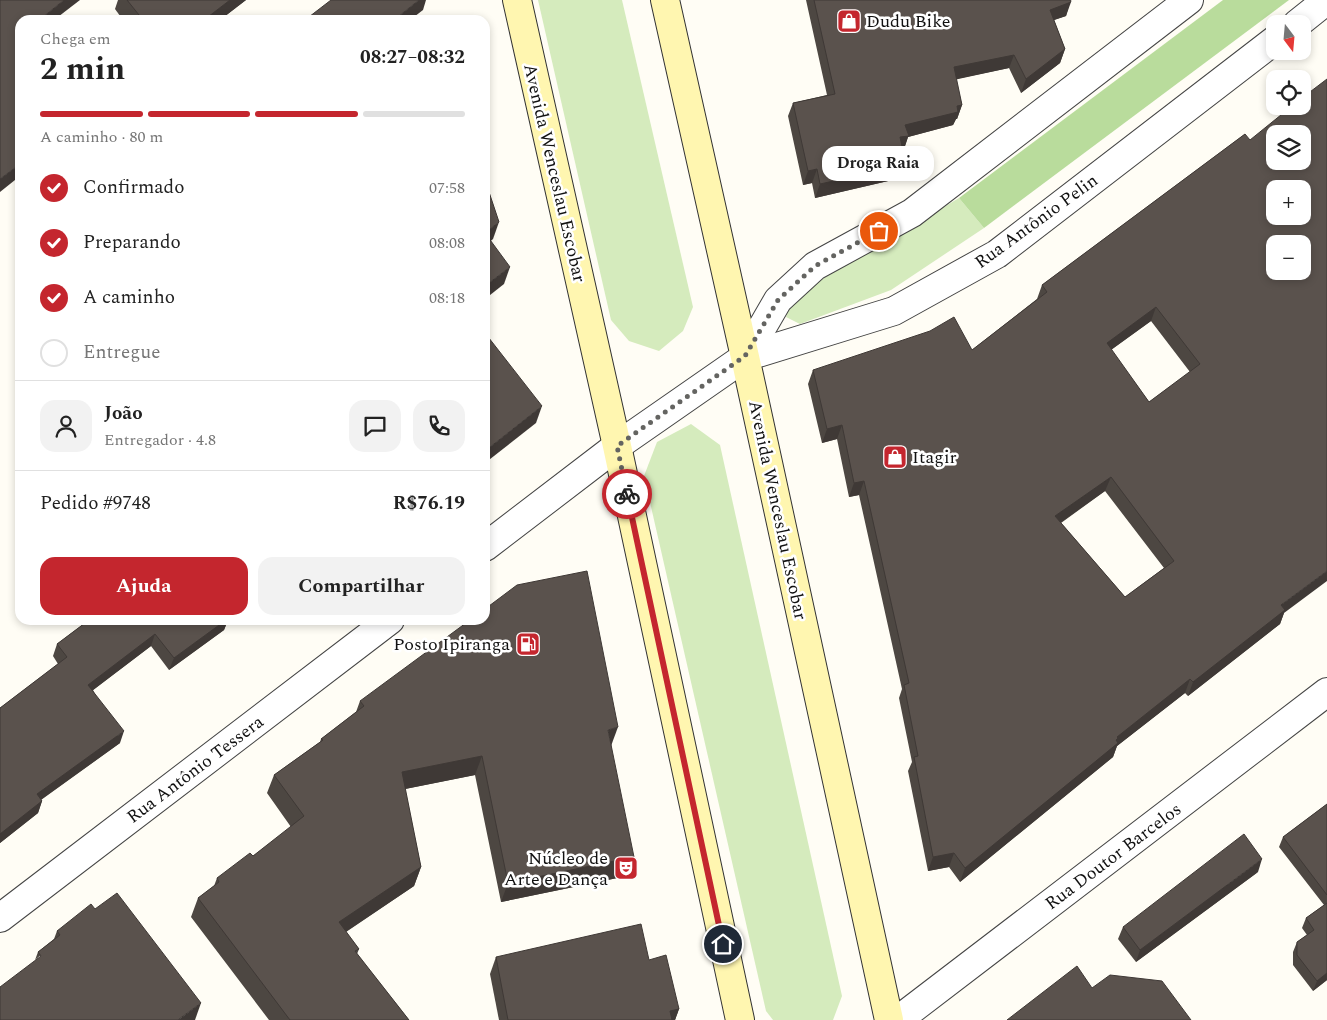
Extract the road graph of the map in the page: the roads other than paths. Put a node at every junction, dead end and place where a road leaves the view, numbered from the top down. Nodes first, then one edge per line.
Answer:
1 (517, 0) edge
2 (666, 0) edge
3 (1189, 0) edge
4 (1327, 0) edge
5 (1308, 15) edge
6 (1266, 47) edge
7 (745, 356) junction
8 (617, 446) junction
9 (490, 543) edge
10 (383, 625) edge
11 (1327, 692) edge
12 (0, 918) edge
13 (740, 1020) edge
14 (889, 1020) edge
15 (898, 1020) edge

1 - 8 main road, Avenida Wenceslau Escobar
2 - 7 main road, Avenida Wenceslau Escobar
3 - 7 street
4 - 5 street
6 - 7 street, Rua Antônio Pelin
7 - 8 street
7 - 14 main road, Avenida Wenceslau Escobar
8 - 9 street
8 - 13 main road, Avenida Wenceslau Escobar
10 - 12 street, Rua Antônio Tessera
11 - 15 street, Rua Doutor Barcelos

